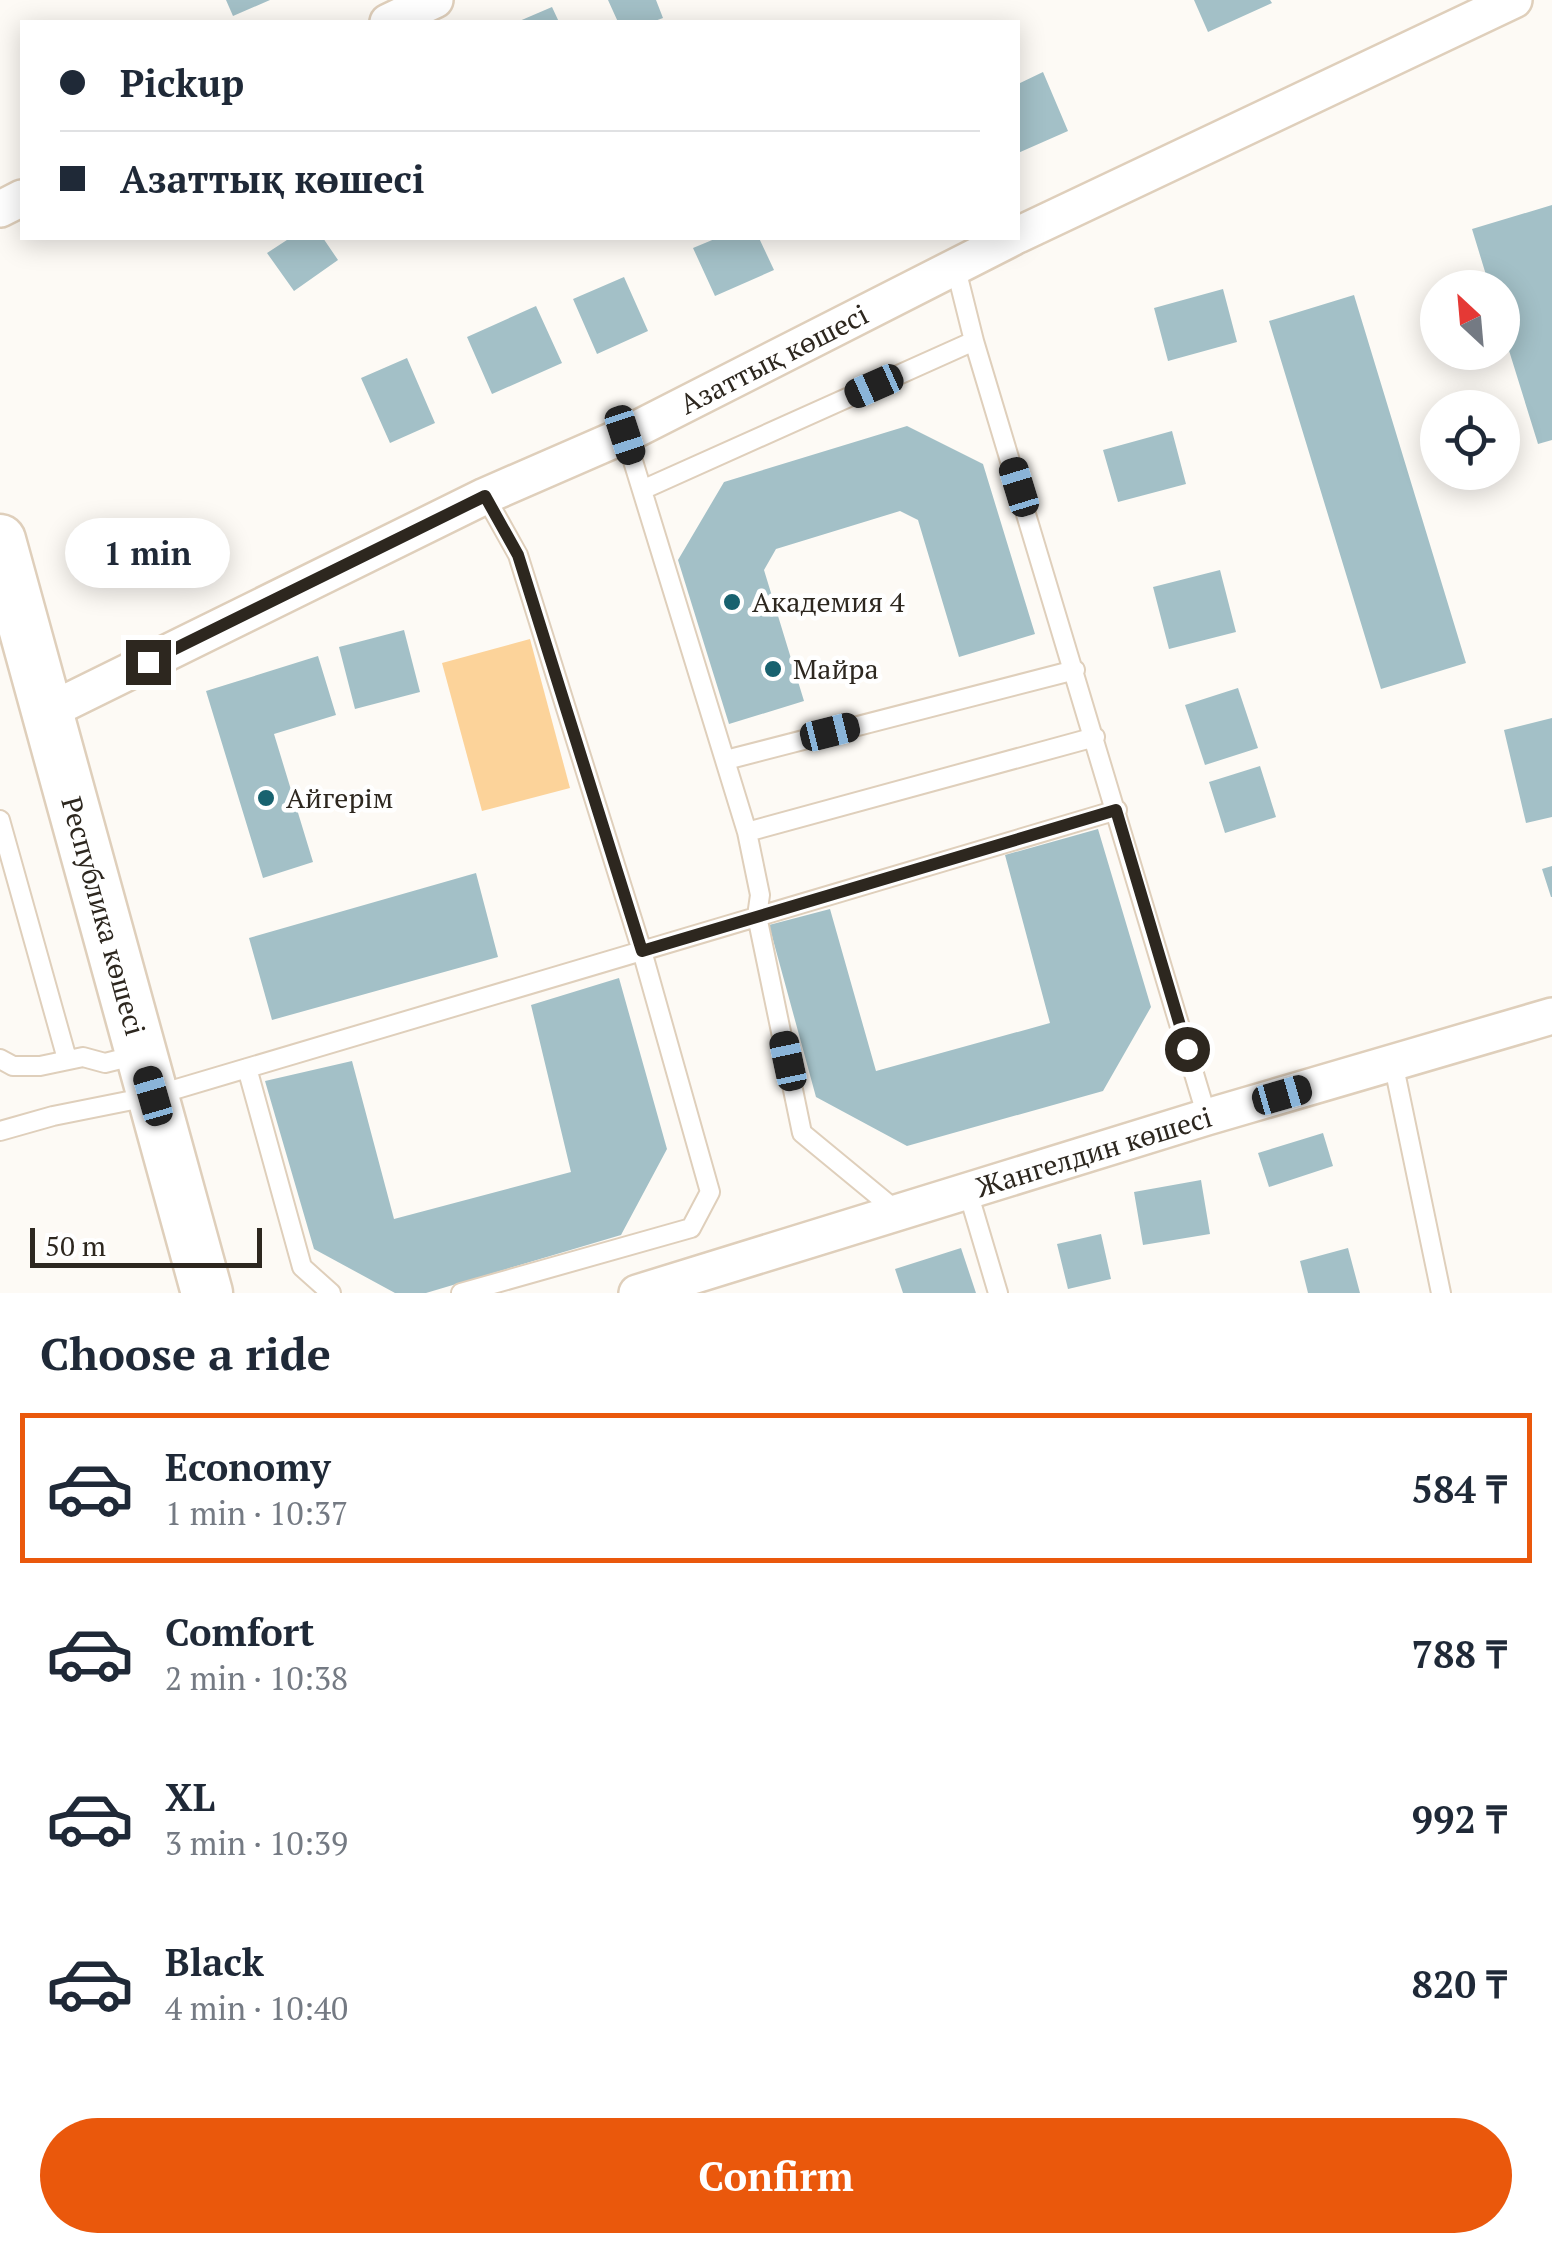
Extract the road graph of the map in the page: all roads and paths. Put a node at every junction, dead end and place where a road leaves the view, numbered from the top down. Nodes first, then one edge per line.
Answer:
1 (435, 0) edge
2 (1514, 0) edge
3 (392, 20) edge
4 (1020, 234) edge
5 (1007, 240) edge
6 (956, 264) junction
7 (974, 341) junction
8 (625, 435) junction
9 (642, 490) junction
10 (485, 496) junction
11 (0, 540) edge
12 (1075, 670) junction
13 (47, 712) junction
14 (1095, 737) junction
15 (726, 760) junction
16 (1116, 810) junction
17 (0, 820) edge
18 (746, 832) junction
19 (757, 916) junction
20 (642, 951) junction
21 (1552, 1016) edge
22 (67, 1058) junction
23 (0, 1059) edge
24 (1393, 1062) junction
25 (247, 1068) junction
26 (147, 1075) junction
27 (1208, 1118) junction
28 (0, 1131) edge
29 (968, 1192) junction
30 (899, 1213) junction
31 (207, 1293) edge
32 (331, 1293) edge
33 (461, 1293) edge
34 (637, 1293) edge
35 (998, 1293) edge
36 (1441, 1293) edge

1 - 3 street
2 - 4 street, Азаттық көшесі
5 - 6 street, Азаттық көшесі
6 - 7 lane
6 - 8 street, Азаттық көшесі
7 - 9 lane
7 - 12 lane
8 - 9 lane
8 - 10 street, Азаттық көшесі
9 - 15 lane
10 - 13 street, Азаттық көшесі
10 - 20 lane
11 - 13 main road, Республика көшесі
12 - 14 lane
12 - 15 lane
13 - 26 main road, Республика көшесі
14 - 16 lane
14 - 18 lane
15 - 18 lane
16 - 19 lane
16 - 27 lane
17 - 22 lane
18 - 19 lane
19 - 20 lane
19 - 30 lane
20 - 25 lane
20 - 33 lane
21 - 24 street, Жангелдин көшесі
22 - 23 lane
22 - 26 lane
24 - 27 street, Жангелдин көшесі
24 - 36 lane
25 - 26 lane
25 - 32 lane
26 - 28 lane
26 - 31 main road, Республика көшесі
27 - 29 street, Жангелдин көшесі
29 - 30 street, Жангелдин көшесі
29 - 35 lane
30 - 34 street, Жангелдин көшесі

